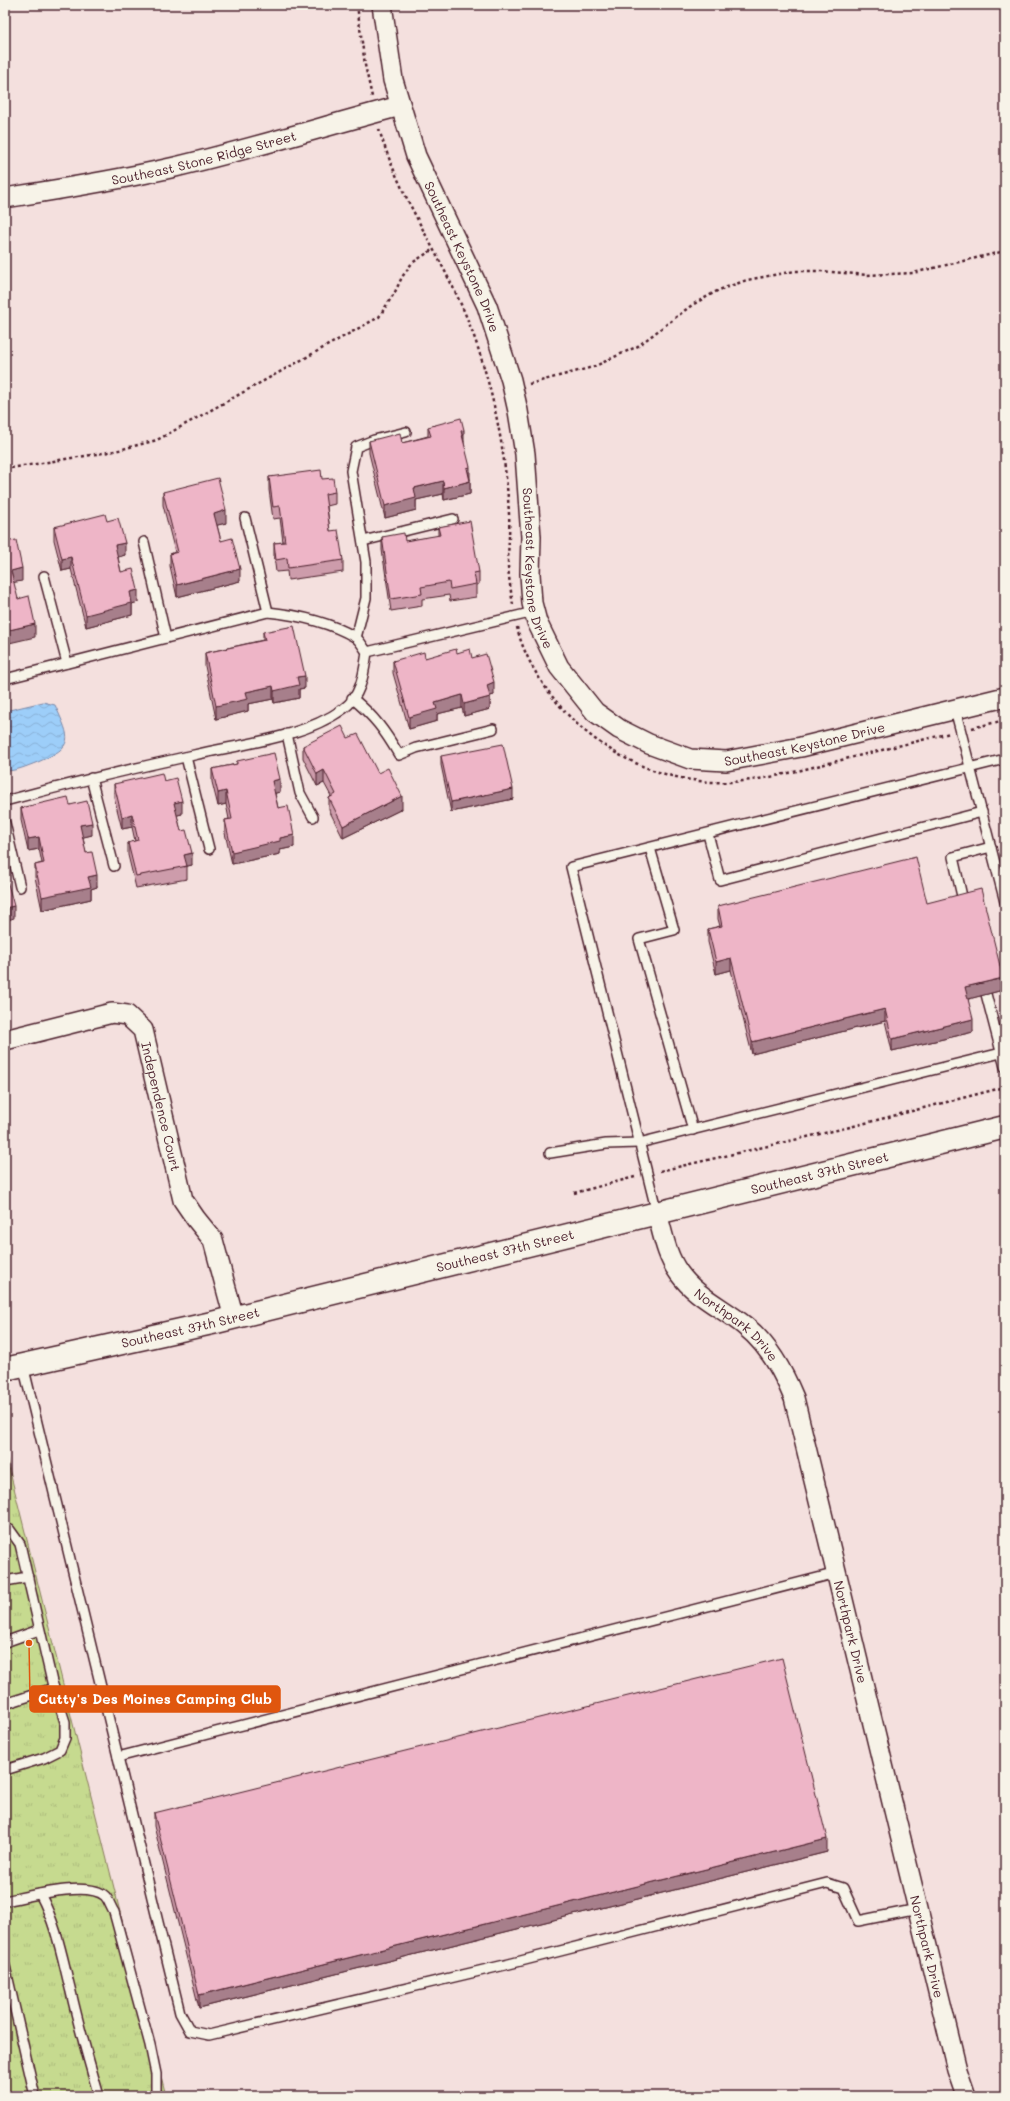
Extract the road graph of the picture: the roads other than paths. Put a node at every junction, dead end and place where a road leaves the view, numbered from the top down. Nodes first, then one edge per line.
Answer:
1 (382, 5) edge
2 (400, 106) junction
3 (5, 198) edge
4 (406, 432) dead end
5 (245, 518) dead end
6 (453, 519) dead end
7 (363, 541) junction
8 (144, 542) dead end
9 (44, 576) dead end
10 (268, 612) junction
11 (534, 612) junction
12 (166, 638) junction
13 (356, 638) junction
14 (367, 652) junction
15 (67, 663) junction
16 (5, 679) edge
17 (1005, 697) edge
18 (352, 698) junction
19 (955, 709) junction
20 (493, 729) dead end
21 (287, 734) junction
22 (186, 757) junction
23 (1005, 759) edge
24 (971, 769) junction
25 (91, 778) junction
26 (5, 802) edge
27 (982, 812) junction
28 (313, 817) dead end
29 (5, 823) edge
30 (708, 834) junction
31 (991, 847) junction
32 (650, 848) junction
33 (209, 849) dead end
34 (114, 866) dead end
35 (20, 887) dead end
36 (1005, 902) edge
37 (964, 906) edge
38 (986, 994) edge
39 (5, 1040) edge
40 (1003, 1053) edge
41 (1005, 1067) edge
42 (1005, 1127) edge
43 (693, 1130) junction
44 (639, 1143) junction
45 (550, 1153) dead end
46 (657, 1213) junction
47 (234, 1318) junction
48 (14, 1367) edge
49 (5, 1529) edge
50 (837, 1574) junction
51 (28, 1577) junction
52 (5, 1581) edge
53 (39, 1630) junction
54 (5, 1642) edge
55 (54, 1688) junction
56 (5, 1704) edge
57 (118, 1757) junction
58 (5, 1770) edge
59 (40, 1894) junction
60 (5, 1901) edge
61 (918, 1910) junction
62 (5, 1966) edge
63 (35, 2096) edge
64 (98, 2096) edge
65 (156, 2096) edge
66 (966, 2096) edge

1 - 2 street, Southeast Keystone Drive
2 - 3 street, Southeast Stone Ridge Street
2 - 11 street, Southeast Keystone Drive
4 - 7 lane
5 - 10 lane
6 - 7 lane
7 - 13 lane
8 - 12 lane
9 - 15 lane
10 - 12 lane
10 - 13 lane
11 - 14 lane
11 - 19 street, Southeast Keystone Drive
12 - 15 lane
13 - 14 lane
14 - 18 lane
15 - 16 lane
17 - 19 street, Southeast Keystone Drive
18 - 20 lane
18 - 21 lane
19 - 24 lane
21 - 22 lane
21 - 28 lane
22 - 25 lane
22 - 33 lane
23 - 24 lane
24 - 27 lane
24 - 30 lane
25 - 26 lane
25 - 34 lane
27 - 30 lane
27 - 31 lane
29 - 35 lane
30 - 32 lane
31 - 36 lane
31 - 37 lane
32 - 43 lane
32 - 44 lane
38 - 40 lane
39 - 47 street, Independence Court
40 - 41 lane
40 - 43 lane
42 - 46 street, Southeast 37th Street
43 - 44 lane
44 - 45 lane
44 - 46 lane
46 - 47 street, Southeast 37th Street
46 - 50 street, Northpark Drive
47 - 48 street, Southeast 37th Street
48 - 57 lane
49 - 51 lane
50 - 57 lane
50 - 61 street, Northpark Drive
51 - 52 lane
51 - 53 lane
53 - 54 lane
53 - 55 lane
55 - 56 lane
55 - 58 lane
57 - 61 lane
59 - 60 lane
59 - 64 lane
59 - 65 lane
61 - 66 street, Northpark Drive
62 - 63 lane

